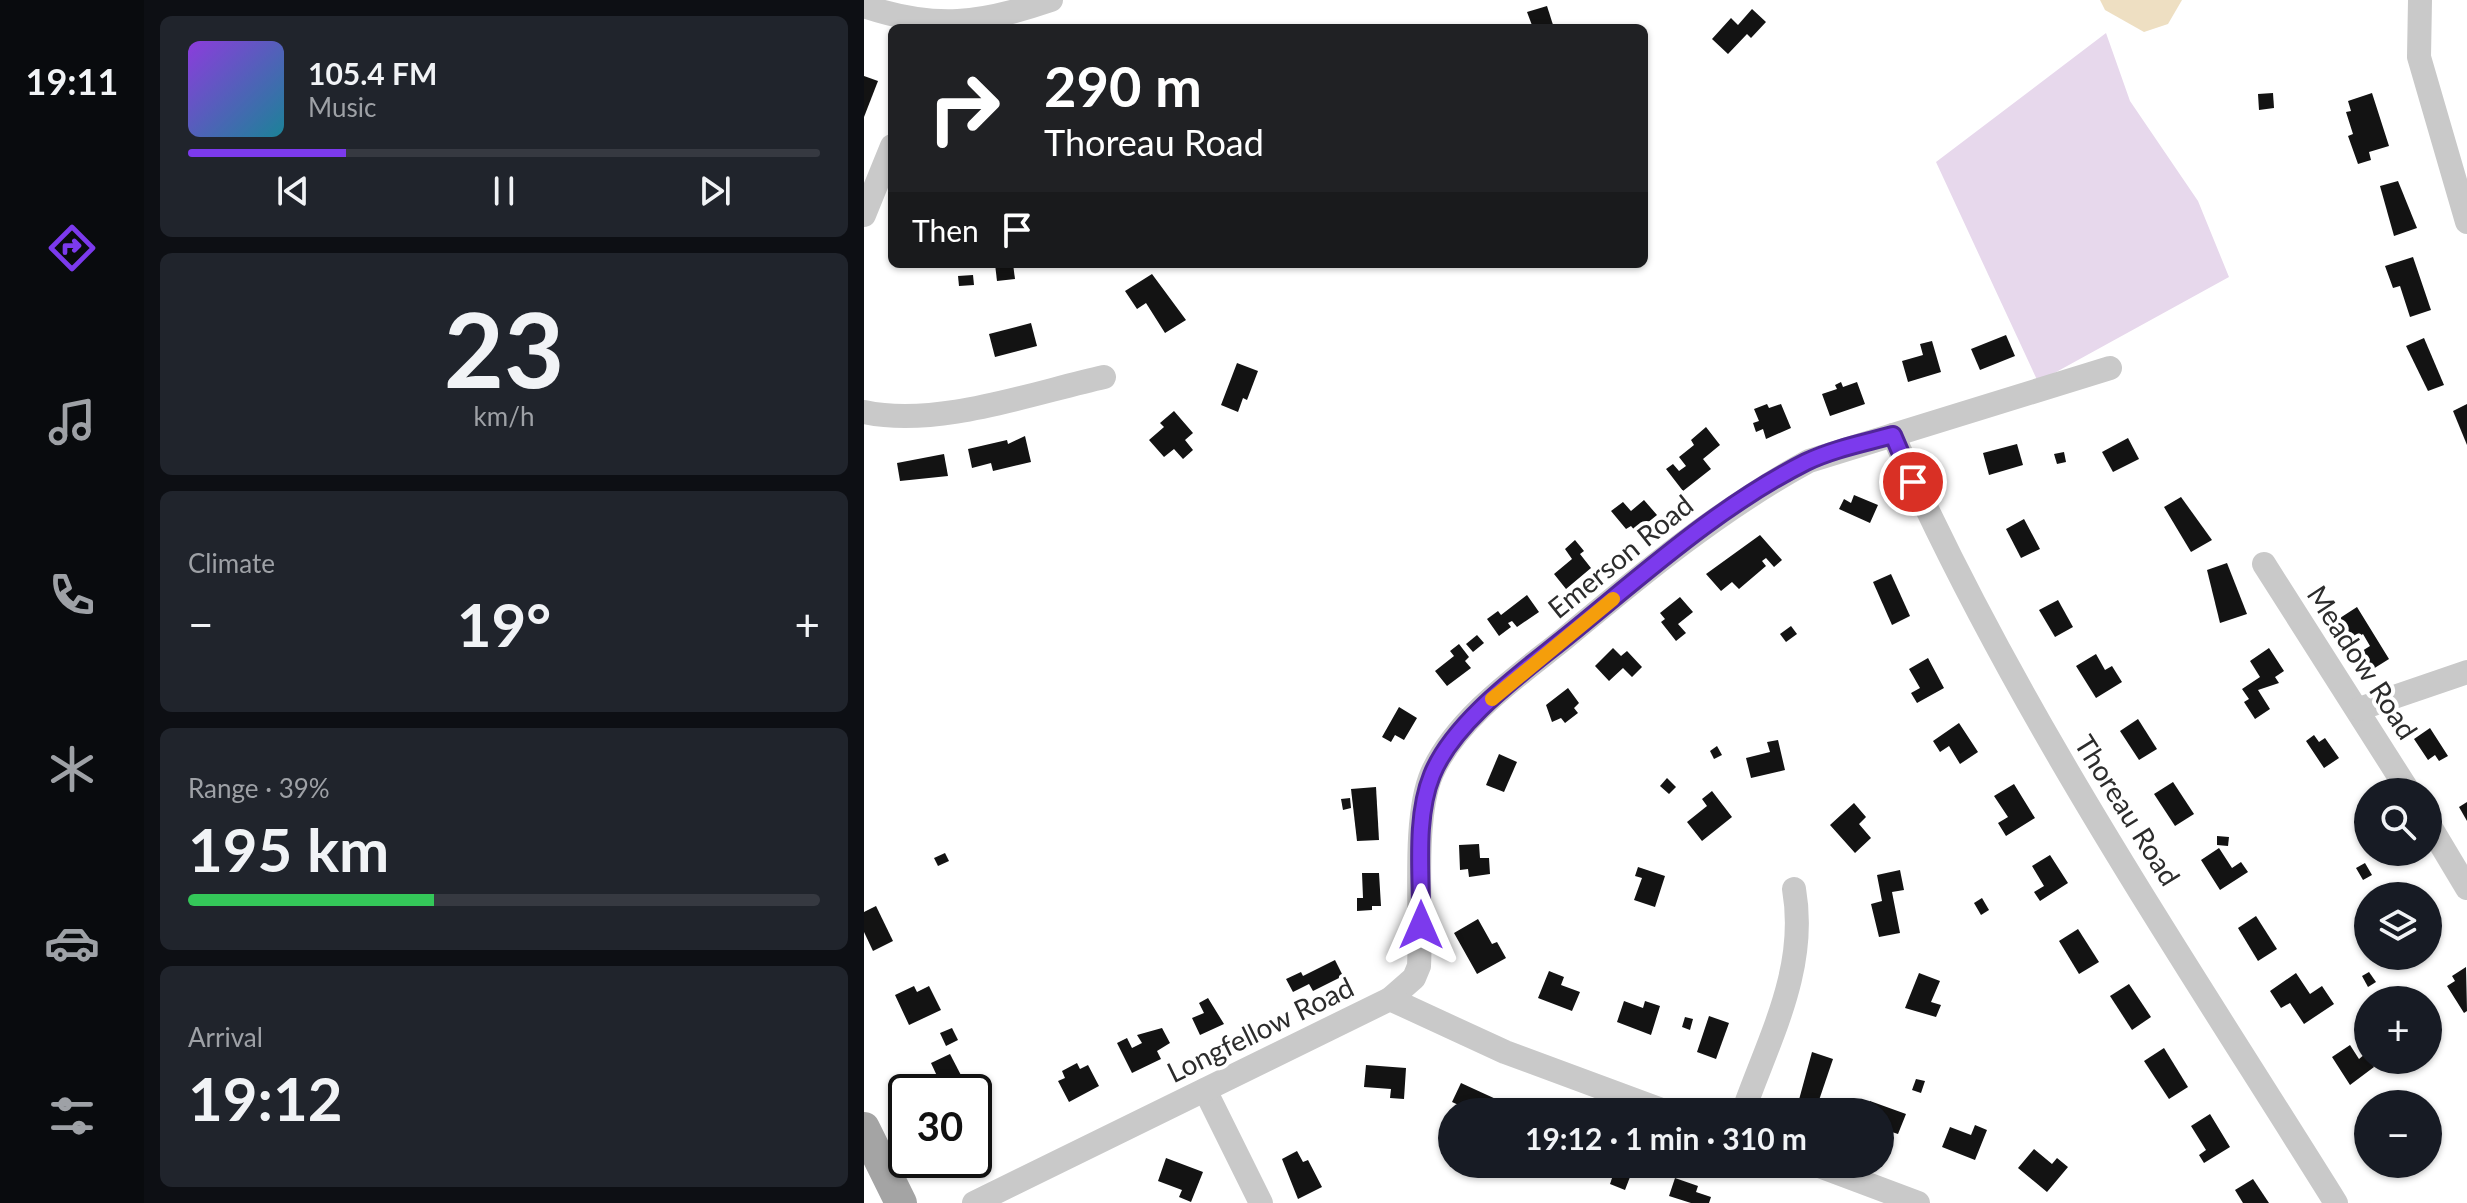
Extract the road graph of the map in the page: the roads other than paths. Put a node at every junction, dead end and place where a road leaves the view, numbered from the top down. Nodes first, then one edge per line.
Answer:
1 (1051, 0) edge
2 (2420, 0) edge
3 (864, 6) edge
4 (927, 24) edge
5 (949, 24) edge
6 (888, 156) edge
7 (864, 215) edge
8 (2467, 222) edge
9 (2110, 368) dead end
10 (1104, 377) dead end
11 (864, 412) edge
12 (1893, 435) junction
13 (2264, 564) dead end
14 (2467, 672) edge
15 (2359, 709) junction
16 (2401, 778) edge
17 (2442, 846) edge
18 (2467, 888) edge
19 (1794, 889) dead end
20 (1390, 999) junction
21 (1205, 1090) junction
22 (1629, 1098) edge
23 (1748, 1098) edge
24 (864, 1128) edge
25 (1851, 1178) edge
26 (901, 1203) edge
27 (974, 1203) edge
28 (1261, 1203) edge
29 (1918, 1203) edge
30 (2336, 1203) edge

1 - 5 street
2 - 8 street
3 - 4 street
6 - 7 street
9 - 12 street, Emerson Road
10 - 11 street
12 - 20 street, Emerson Road
12 - 30 street, Thoreau Road
13 - 15 street, Meadow Road
14 - 15 street
15 - 16 street, Meadow Road
17 - 18 street
19 - 23 street
20 - 21 street, Longfellow Road
20 - 22 street, Longfellow Road
21 - 27 street, Longfellow Road
21 - 28 street
24 - 26 main road
25 - 29 street

